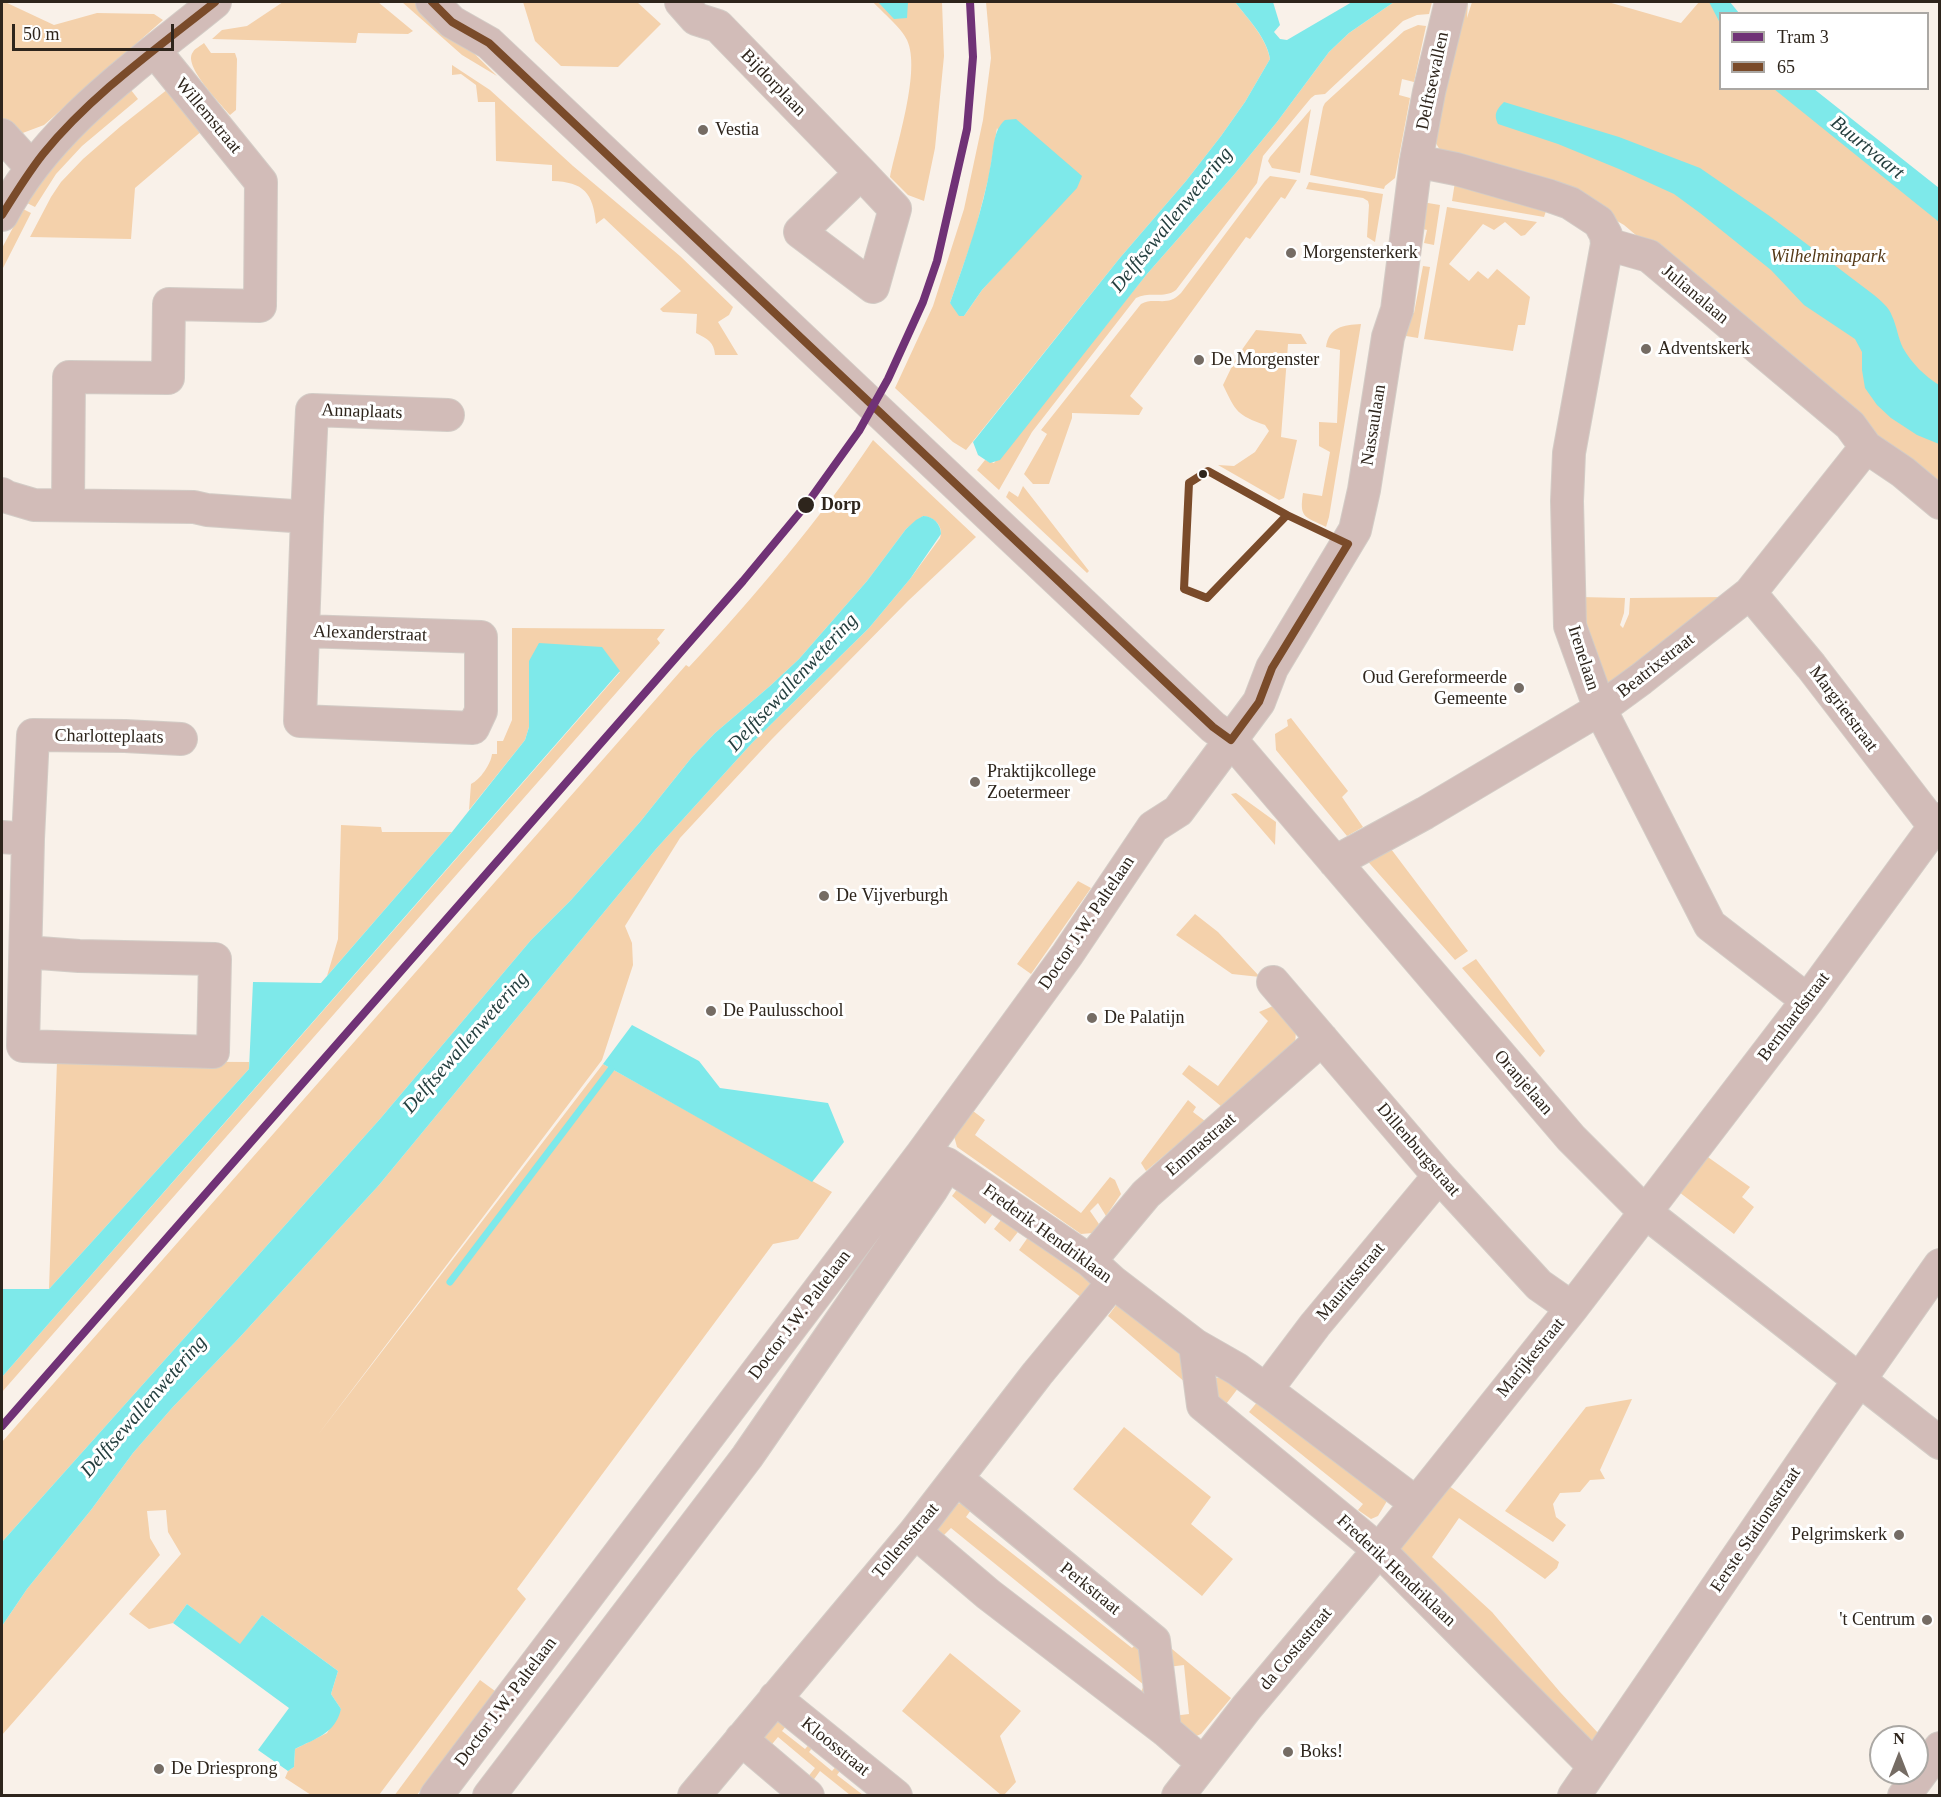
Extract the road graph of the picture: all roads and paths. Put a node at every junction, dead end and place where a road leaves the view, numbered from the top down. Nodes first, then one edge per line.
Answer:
1 (215, 2) edge
2 (432, 2) edge
3 (463, 2) edge
4 (681, 2) edge
5 (1451, 2) edge
6 (489, 43) junction
7 (155, 51) junction
8 (2, 135) edge
9 (1416, 161) junction
10 (31, 167) junction
11 (861, 173) dead end
12 (2, 215) edge
13 (1607, 244) junction
14 (448, 415) dead end
15 (1866, 447) junction
16 (3, 497) edge
17 (1940, 503) edge
18 (68, 505) junction
19 (307, 517) junction
20 (1750, 593) junction
21 (303, 631) junction
22 (1600, 709) junction
23 (1222, 734) junction
24 (181, 739) dead end
25 (1937, 823) edge
26 (15, 838) edge
27 (1335, 862) junction
28 (26, 952) junction
29 (1273, 982) dead end
30 (1807, 1000) junction
31 (1322, 1039) junction
32 (935, 1159) junction
33 (1439, 1176) junction
34 (1645, 1212) junction
35 (1090, 1261) junction
36 (1940, 1265) edge
37 (1113, 1282) junction
38 (1572, 1308) junction
39 (1195, 1345) junction
40 (1858, 1380) junction
41 (1266, 1390) junction
42 (1940, 1443) edge
43 (957, 1479) junction
44 (1416, 1503) junction
45 (915, 1532) junction
46 (1379, 1550) junction
47 (775, 1698) junction
48 (1165, 1730) junction
49 (741, 1739) junction
50 (1940, 1748) edge
51 (1203, 1763) junction
52 (1594, 1766) junction
53 (440, 1794) edge
54 (489, 1796) edge
55 (694, 1796) edge
56 (808, 1796) edge
57 (896, 1796) edge
58 (1178, 1796) edge
59 (1574, 1796) edge
60 (1904, 1796) edge

1 - 7 street
2 - 6 street
3 - 6 street
4 - 11 street, Bijdorplaan
5 - 9 street, Delftsewallen
6 - 23 street, Oranjelaan
7 - 10 street
7 - 18 street, Willemstraat
8 - 10 street
9 - 13 street
9 - 23 street, Nassaulaan
10 - 12 street
13 - 15 street, Julianalaan
13 - 22 street, Irenelaan
14 - 19 street, Annaplaats
15 - 17 street, Julianalaan
15 - 20 street, Beatrixstraat
16 - 18 street
18 - 19 street
19 - 21 street, Alexanderstraat
20 - 22 street, Beatrixstraat
20 - 25 street, Margrietstraat
21 - 21 street, Alexanderstraat
22 - 27 street, Beatrixstraat
22 - 30 street, Irenelaan
23 - 27 street, Oranjelaan
23 - 32 street, Doctor J.W. Paltelaan
24 - 26 street, Charlotteplaats
25 - 30 street, Bernhardstraat
26 - 28 street
27 - 34 street, Oranjelaan
28 - 28 street
29 - 31 street, Dillenburgstraat
30 - 34 street, Bernhardstraat
31 - 33 street, Dillenburgstraat
31 - 35 street, Emmastraat
32 - 35 street, Frederik Hendriklaan
32 - 53 street, Doctor J.W. Paltelaan
32 - 54 street, Doctor J.W. Paltelaan
33 - 38 street, Dillenburgstraat
33 - 41 street, Mauritsstraat
34 - 38 street, Marijkestraat
34 - 40 street, Oranjelaan
35 - 37 street, Frederik Hendriklaan
36 - 40 street, Eerste Stationsstraat
37 - 39 street, Frederik Hendriklaan
37 - 43 street, Tollensstraat
38 - 44 street, Marijkestraat
39 - 41 street, Frederik Hendriklaan
39 - 46 street, Frederik Hendriklaan
40 - 42 street, Oranjelaan
40 - 52 street, Eerste Stationsstraat
41 - 44 street, Frederik Hendriklaan
43 - 45 street, Tollensstraat
43 - 48 street, Perkstraat
44 - 46 street, da Costastraat
45 - 47 street, Tollensstraat
45 - 48 street
46 - 51 street, da Costastraat
46 - 52 street, Frederik Hendriklaan
47 - 49 street, Tollensstraat
47 - 57 street, Kloosstraat
48 - 51 street
49 - 55 street, Tollensstraat
49 - 56 street
50 - 60 street
51 - 58 street, da Costastraat
52 - 59 street, Eerste Stationsstraat

